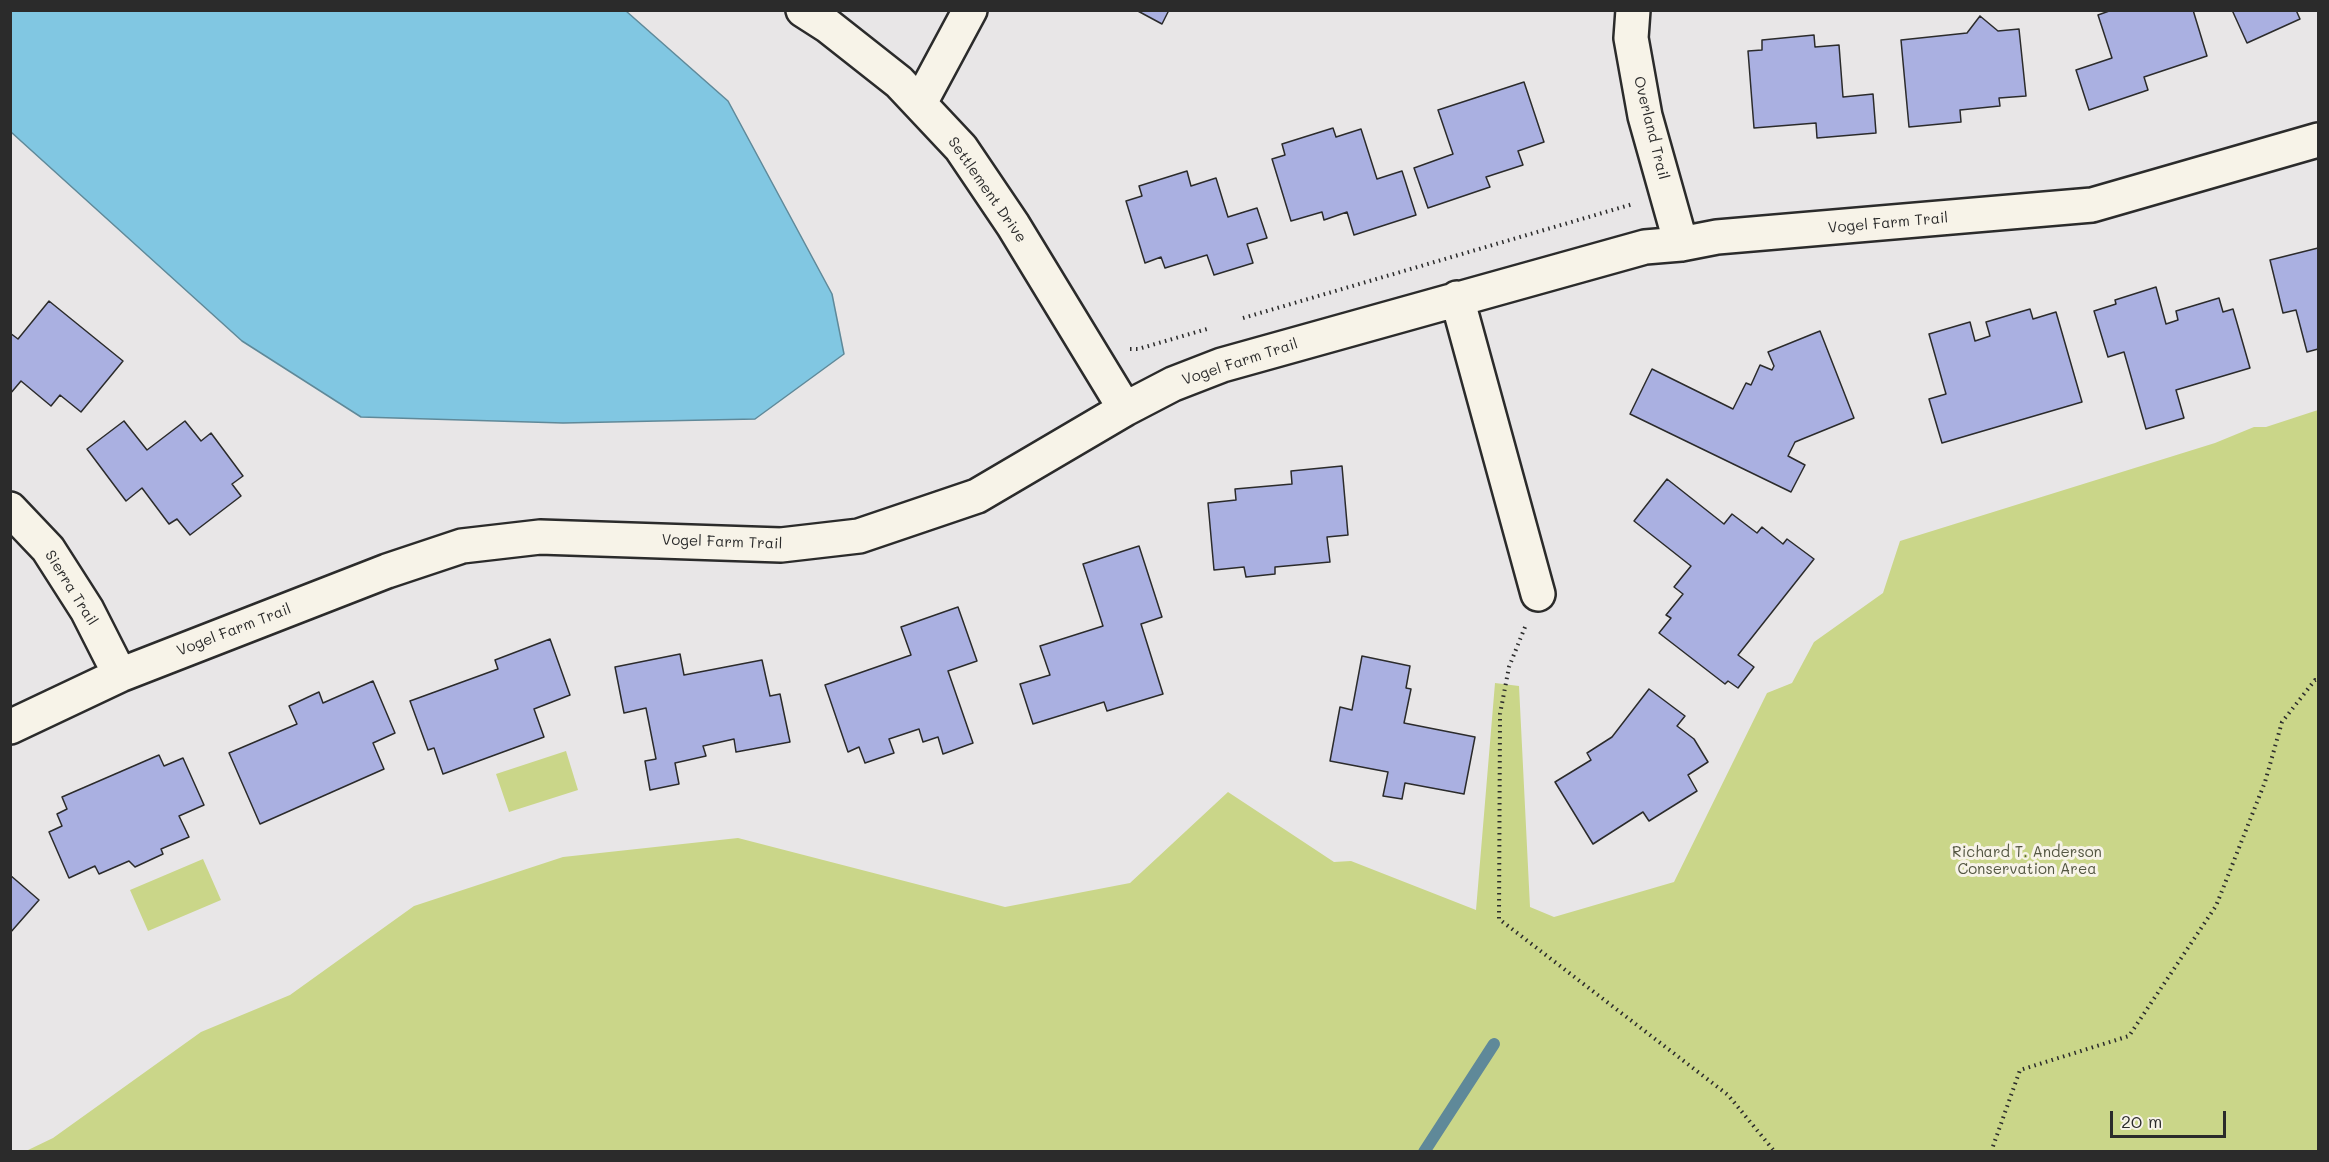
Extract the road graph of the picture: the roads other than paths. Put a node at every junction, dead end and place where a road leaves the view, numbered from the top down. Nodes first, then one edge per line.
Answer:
1 (803, 10) edge
2 (970, 10) edge
3 (1633, 10) edge
4 (920, 103) junction
5 (2319, 140) edge
6 (1681, 244) junction
7 (1457, 298) junction
8 (1125, 409) junction
9 (10, 509) edge
10 (1538, 594) road end
11 (120, 675) junction
12 (10, 727) edge

1 - 4 street, Settlement Drive
2 - 4 street
3 - 6 street, Overland Trail
4 - 8 street, Settlement Drive
5 - 6 street, Vogel Farm Trail
6 - 7 street, Vogel Farm Trail
7 - 8 street, Vogel Farm Trail
7 - 10 street
8 - 11 street, Vogel Farm Trail
9 - 11 street, Sierra Trail
11 - 12 street, Vogel Farm Trail

